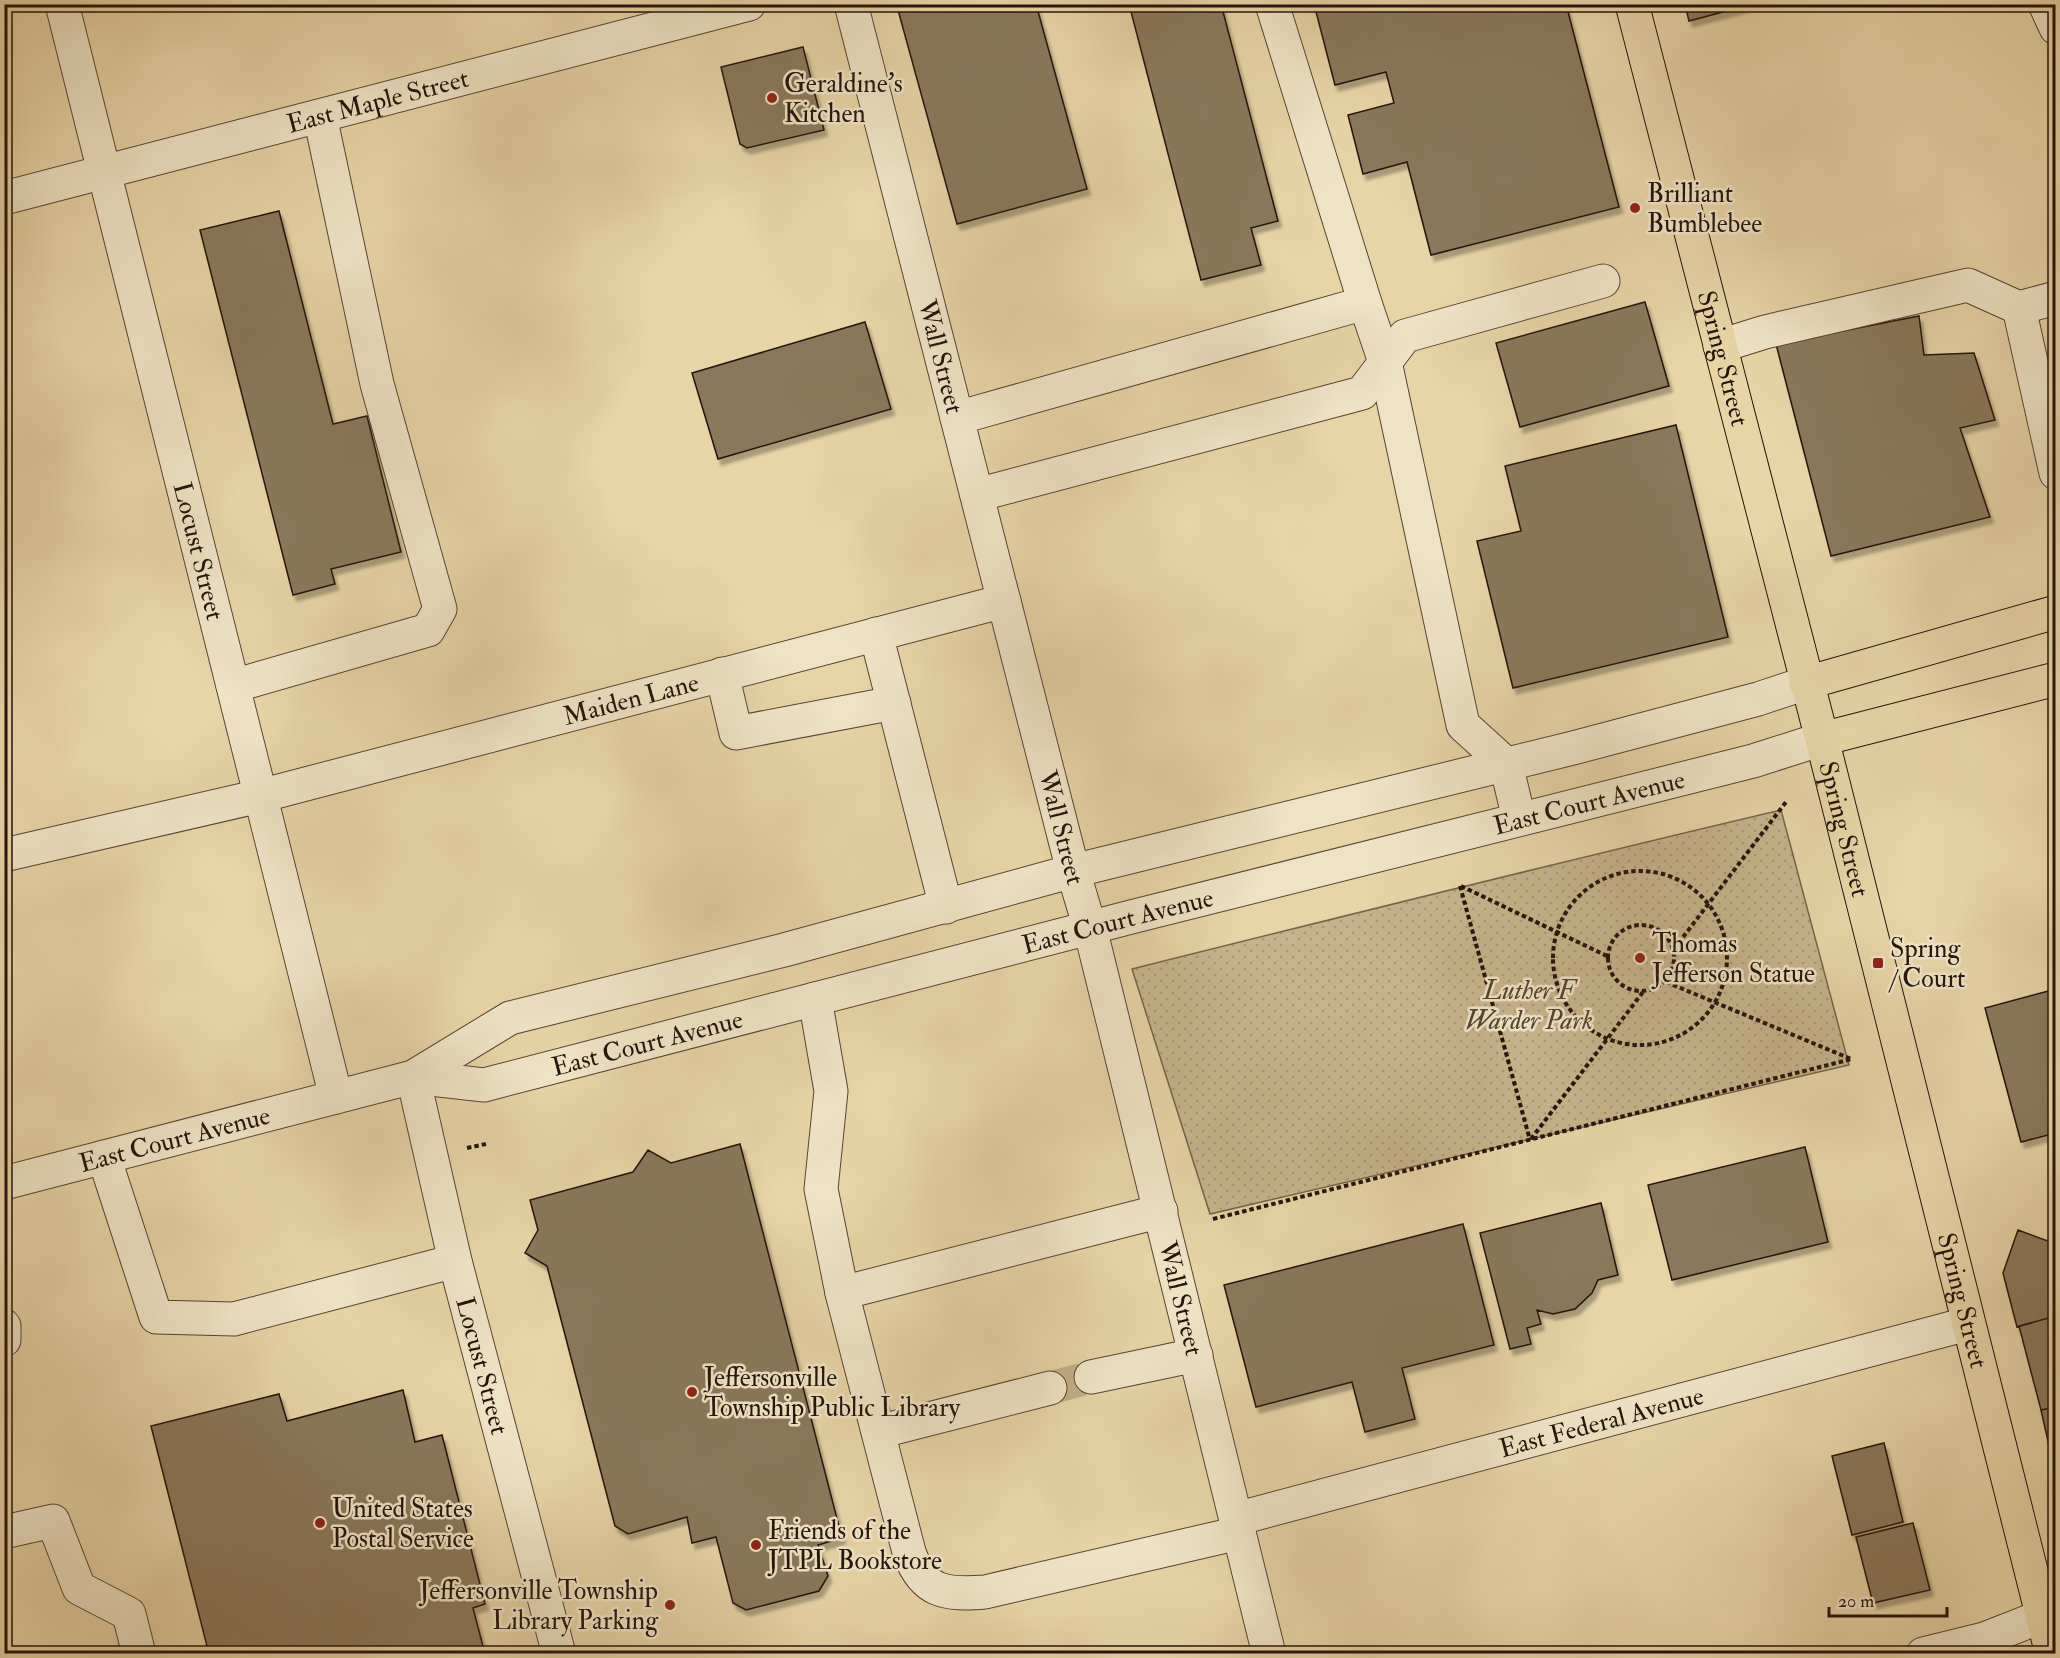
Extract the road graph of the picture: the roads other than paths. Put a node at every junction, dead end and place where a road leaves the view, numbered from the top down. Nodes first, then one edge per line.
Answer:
1 (62, 4) edge
2 (748, 4) edge
3 (851, 4) edge
4 (1272, 4) edge
5 (1632, 4) edge
6 (2045, 4) edge
7 (666, 15) edge
8 (2055, 28) edge
9 (320, 116) junction
10 (104, 172) junction
11 (4, 198) edge
12 (1603, 281) dead end
13 (2055, 298) edge
14 (1365, 303) junction
15 (2019, 308) junction
16 (1719, 346) junction
17 (1385, 362) junction
18 (957, 418) junction
19 (2055, 473) edge
20 (977, 495) junction
21 (1004, 601) junction
22 (2055, 612) edge
23 (876, 634) junction
24 (722, 674) junction
25 (2055, 679) edge
26 (1806, 683) junction
27 (232, 686) junction
28 (894, 703) junction
29 (1822, 739) junction
30 (1506, 764) junction
31 (260, 796) junction
32 (1519, 819) junction
33 (4, 855) edge
34 (1073, 871) junction
35 (946, 907) junction
36 (1090, 928) junction
37 (815, 999) junction
38 (413, 1077) junction
39 (336, 1097) junction
40 (105, 1157) junction
41 (4, 1183) edge
42 (1161, 1211) junction
43 (455, 1261) junction
44 (842, 1293) junction
45 (1967, 1324) junction
46 (4, 1326) edge
47 (4, 1340) edge
48 (1196, 1355) junction
49 (1091, 1377) tunnel mouth
50 (1050, 1388) tunnel mouth
51 (878, 1432) junction
52 (1238, 1526) junction
53 (4, 1532) edge
54 (2049, 1616) edge
55 (139, 1653) edge
56 (559, 1653) edge
57 (1269, 1653) edge
58 (1923, 1653) edge
59 (2052, 1653) edge

1 - 10 street, Locust Street
2 - 7 street, East Maple Street
3 - 18 street, Wall Street
4 - 14 street
5 - 16 main road, Spring Street
6 - 8 street
7 - 9 street, East Maple Street
9 - 10 street, East Maple Street
9 - 27 street
10 - 11 street, East Maple Street
10 - 27 street, Locust Street
12 - 17 street
13 - 15 street
14 - 17 street
14 - 18 street
15 - 16 street
15 - 19 street
16 - 26 main road, Spring Street
17 - 20 street
17 - 30 street
18 - 20 street, Wall Street
20 - 21 street, Wall Street
21 - 23 street, Maiden Lane
21 - 34 street, Wall Street
22 - 26 main road
23 - 24 street, Maiden Lane
23 - 28 street
24 - 28 street
24 - 31 street, Maiden Lane
25 - 29 main road
26 - 29 main road, Spring Street
26 - 30 street, East Court Avenue
27 - 31 street, Locust Street
28 - 35 street
29 - 32 street, East Court Avenue
29 - 45 main road, Spring Street
30 - 32 street
30 - 34 street, East Court Avenue
31 - 33 street, Maiden Lane
31 - 39 street, Locust Street
32 - 36 street, East Court Avenue
34 - 35 street, East Court Avenue
34 - 36 street, Wall Street
35 - 38 street, East Court Avenue
36 - 37 street, East Court Avenue
36 - 42 street, Wall Street
37 - 38 street, East Court Avenue
37 - 44 street, East Federal Avenue
38 - 39 street, East Court Avenue
38 - 43 street, Locust Street
39 - 40 street, East Court Avenue
40 - 41 street, East Court Avenue
40 - 43 street
42 - 44 street
42 - 48 street, Wall Street
43 - 56 street, Locust Street
44 - 51 street, East Federal Avenue
45 - 52 street, East Federal Avenue
45 - 54 main road, Spring Street
46 - 47 street
48 - 49 street
48 - 52 street, Wall Street
50 - 51 street
51 - 52 street, East Federal Avenue
52 - 57 street, Wall Street
53 - 55 street
54 - 58 street
54 - 59 main road, Spring Street

